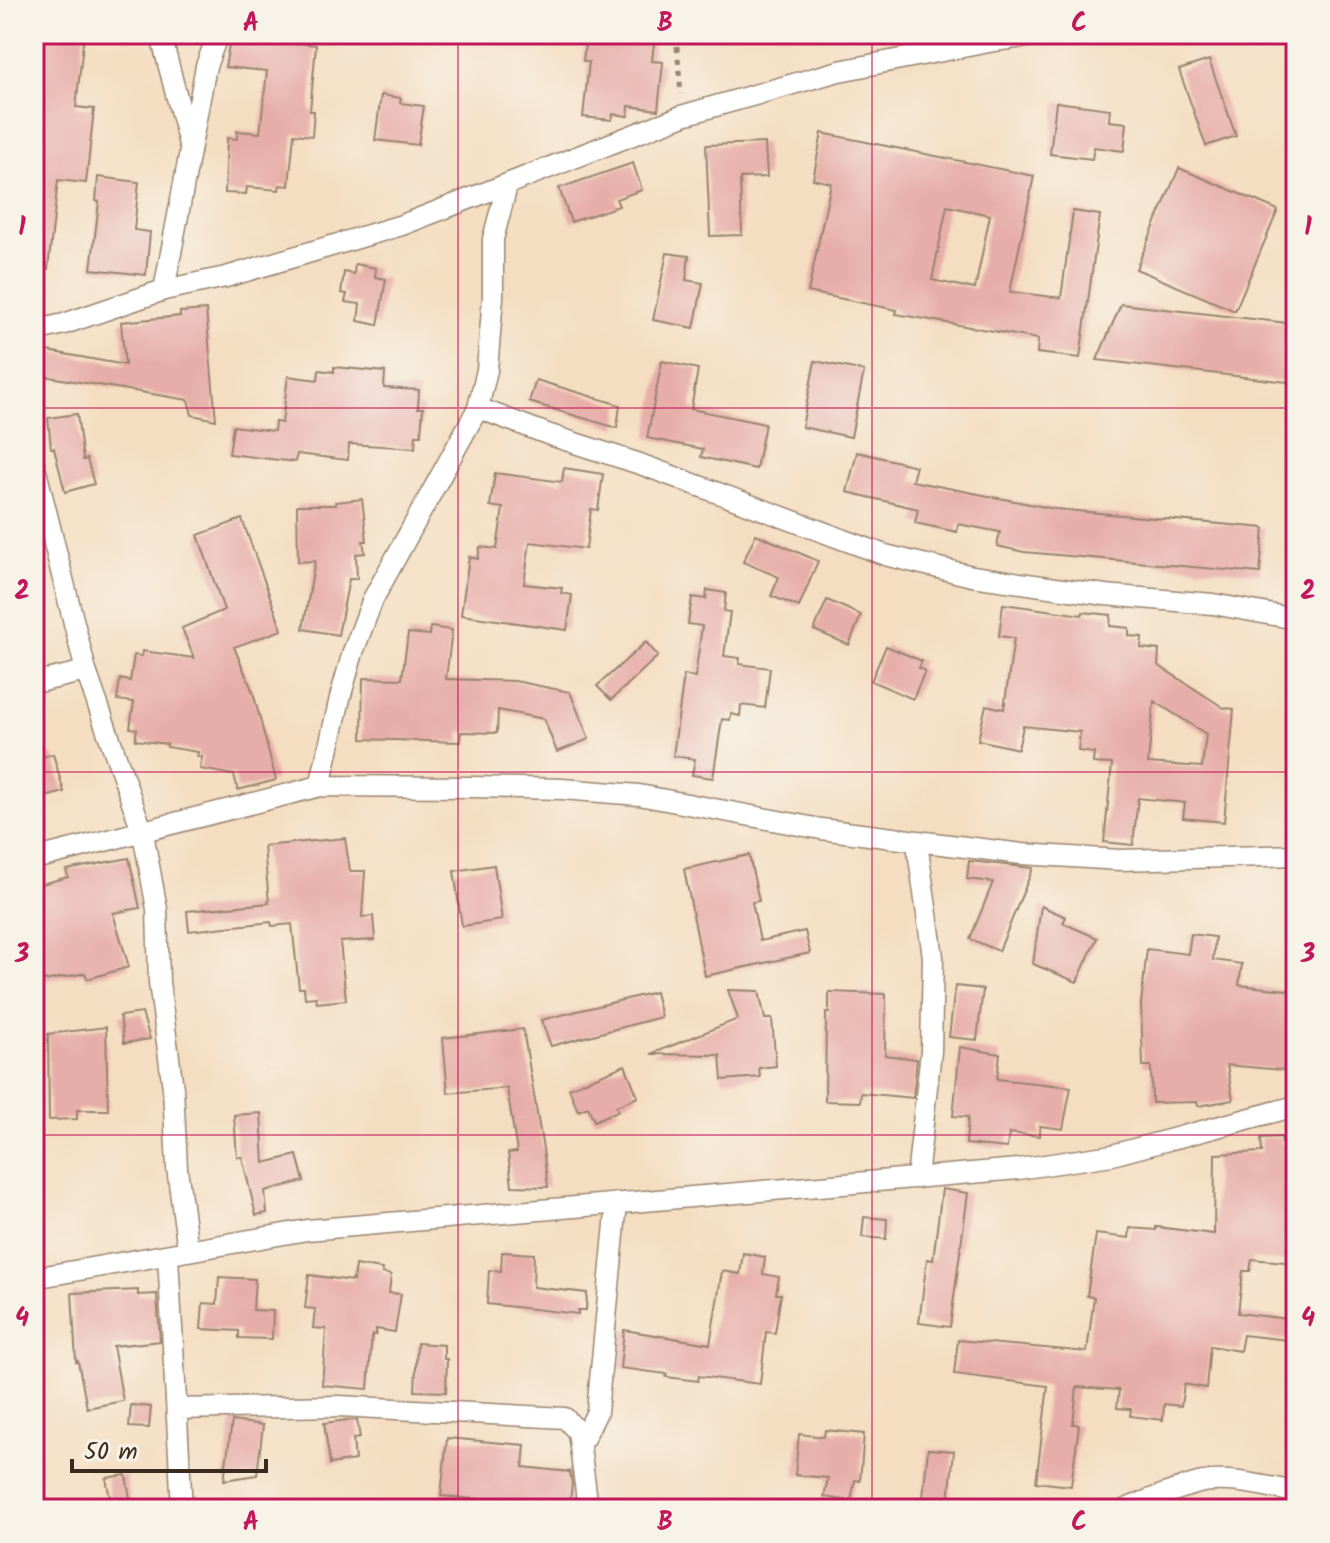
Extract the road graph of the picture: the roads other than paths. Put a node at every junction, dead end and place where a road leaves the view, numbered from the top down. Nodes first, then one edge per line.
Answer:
1 (218, 34) edge
2 (1048, 34) edge
3 (161, 36) edge
4 (190, 148) junction
5 (507, 186) junction
6 (164, 290) junction
7 (34, 331) edge
8 (478, 408) junction
9 (34, 463) edge
10 (1296, 619) edge
11 (86, 671) junction
12 (34, 683) edge
13 (320, 786) junction
14 (143, 833) junction
15 (917, 843) junction
16 (1296, 855) edge
17 (34, 859) edge
18 (1296, 1106) edge
19 (917, 1178) junction
20 (617, 1203) junction
21 (188, 1250) junction
22 (168, 1256) junction
23 (34, 1278) edge
24 (177, 1409) junction
25 (578, 1432) junction
26 (1296, 1492) edge
27 (182, 1509) edge
28 (591, 1509) edge
29 (1126, 1509) edge

1 - 4 street
2 - 5 street
3 - 4 street
4 - 6 street
5 - 6 street
5 - 8 street
6 - 7 street
8 - 10 street
8 - 13 street
9 - 11 street
11 - 12 street
11 - 14 street
13 - 14 street
13 - 15 street
14 - 17 street
14 - 21 street
15 - 16 street
15 - 19 street
18 - 19 street
19 - 20 street
20 - 21 street
20 - 25 street
21 - 22 street
22 - 23 street
22 - 24 street
24 - 25 street
24 - 27 street
25 - 28 street
26 - 29 street

